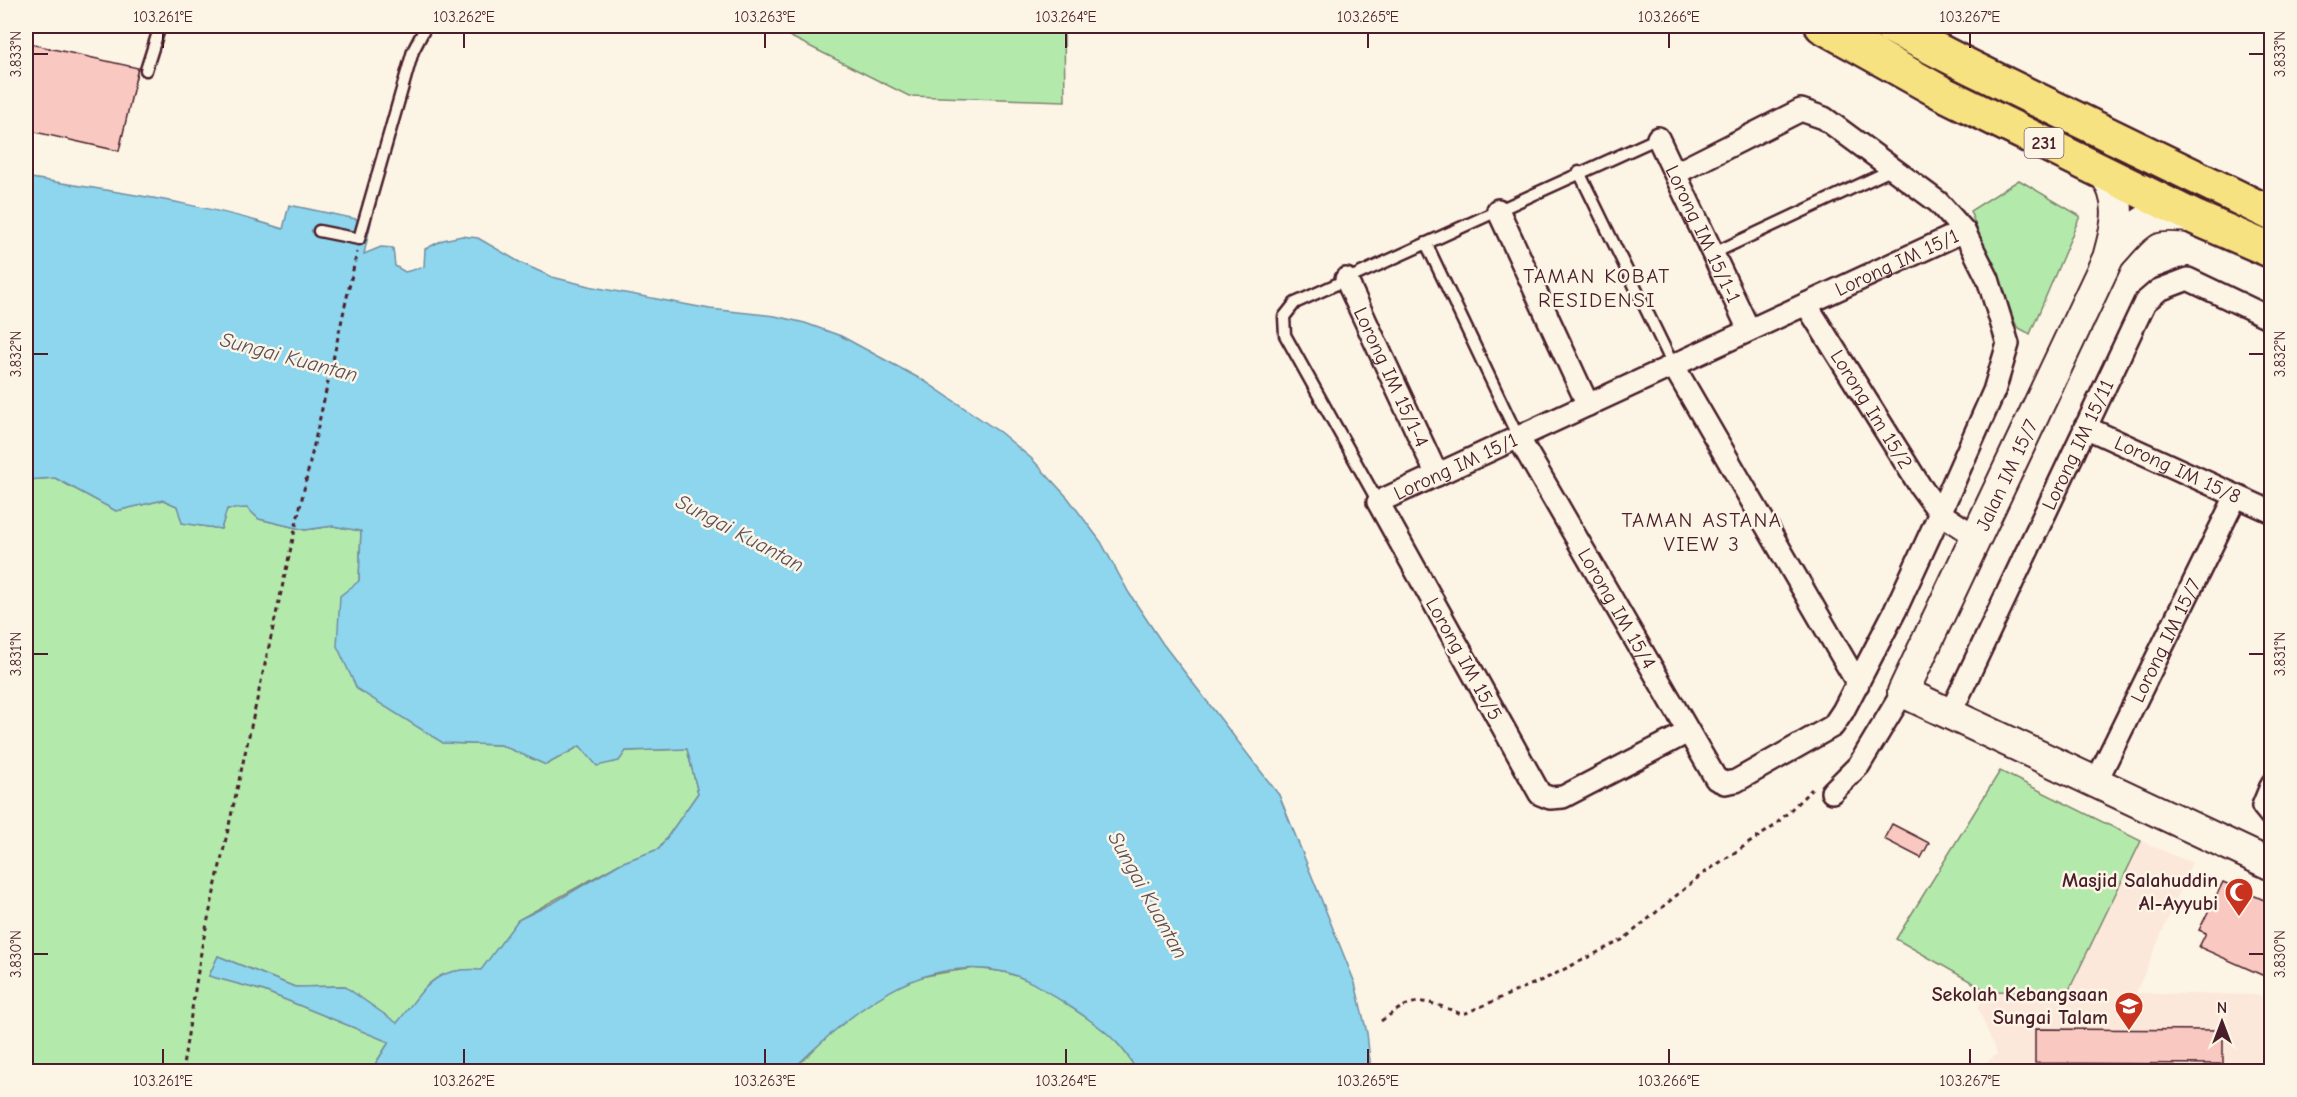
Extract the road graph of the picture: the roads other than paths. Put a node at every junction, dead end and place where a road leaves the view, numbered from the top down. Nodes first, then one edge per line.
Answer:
1 (160, 26) edge
2 (426, 26) edge
3 (1822, 26) edge
4 (1890, 26) edge
5 (1912, 26) edge
6 (1970, 67) junction
7 (146, 70) dead end
8 (1658, 138) joint
9 (1893, 169) junction
10 (1579, 172) junction
11 (2104, 172) junction
12 (1676, 173) junction
13 (1498, 210) junction
14 (2271, 214) edge
15 (2196, 218) junction
16 (319, 231) dead end
17 (1964, 231) junction
18 (1426, 243) junction
19 (2271, 251) edge
20 (1714, 253) junction
21 (2108, 258) junction
22 (1346, 279) junction
23 (1806, 304) junction
24 (2271, 319) edge
25 (1749, 330) junction
26 (1673, 365) junction
27 (1588, 405) junction
28 (2085, 427) junction
29 (1518, 437) junction
30 (1437, 475) junction
31 (2236, 496) junction
32 (1378, 502) junction
33 (2271, 512) edge
34 (1940, 513) junction
35 (1978, 538) junction
36 (1858, 684) junction
37 (1903, 692) junction
38 (1950, 714) junction
39 (1688, 732) junction
40 (1716, 779) joint
41 (2096, 784) junction
42 (2269, 789) edge
43 (1832, 792) road end
44 (2271, 817) edge
45 (2271, 865) edge

1 - 7 lane
2 - 16 lane
3 - 11 main road, 231
4 - 6 main road, 231
5 - 6 lane
6 - 14 main road, 231
8 - 10 lane
8 - 12 street, Lorong IM 15/1-1
9 - 12 street
9 - 17 street
9 - 20 lane
10 - 13 lane
10 - 26 lane
11 - 15 main road, 231
11 - 21 street
12 - 20 street, Lorong IM 15/1-1
13 - 18 lane
13 - 27 street
15 - 19 main road, 231
15 - 21 street
17 - 23 street, Lorong IM 15/1
17 - 34 street, Lorong IM 15/1
18 - 22 lane
18 - 29 lane
20 - 25 street, Lorong IM 15/1-1
21 - 35 street, Jalan IM 15/7
22 - 30 street, Lorong IM 15/1-4
22 - 32 lane
23 - 25 street, Lorong IM 15/1
23 - 34 street, Lorong Im 15/2
24 - 28 street, Lorong IM 15/11
25 - 26 street, Lorong IM 15/1
26 - 27 street, Lorong IM 15/1
26 - 36 street
27 - 29 street, Lorong IM 15/1
28 - 31 street, Lorong IM 15/8
28 - 38 street, Lorong IM 15/11
29 - 30 street, Lorong IM 15/1
29 - 39 street, Lorong IM 15/4
30 - 32 street, Lorong IM 15/1
31 - 33 street, Lorong IM 15/8
31 - 41 street, Lorong IM 15/7
32 - 39 street, Lorong IM 15/5
34 - 35 street
34 - 36 street, Lorong IM 15/1
35 - 37 street, Jalan IM 15/7
36 - 40 street, Lorong IM 15/1
37 - 38 street
37 - 43 street, Jalan IM 15/7
38 - 41 street
39 - 40 street, Lorong IM 15/4
41 - 45 street
42 - 44 street

